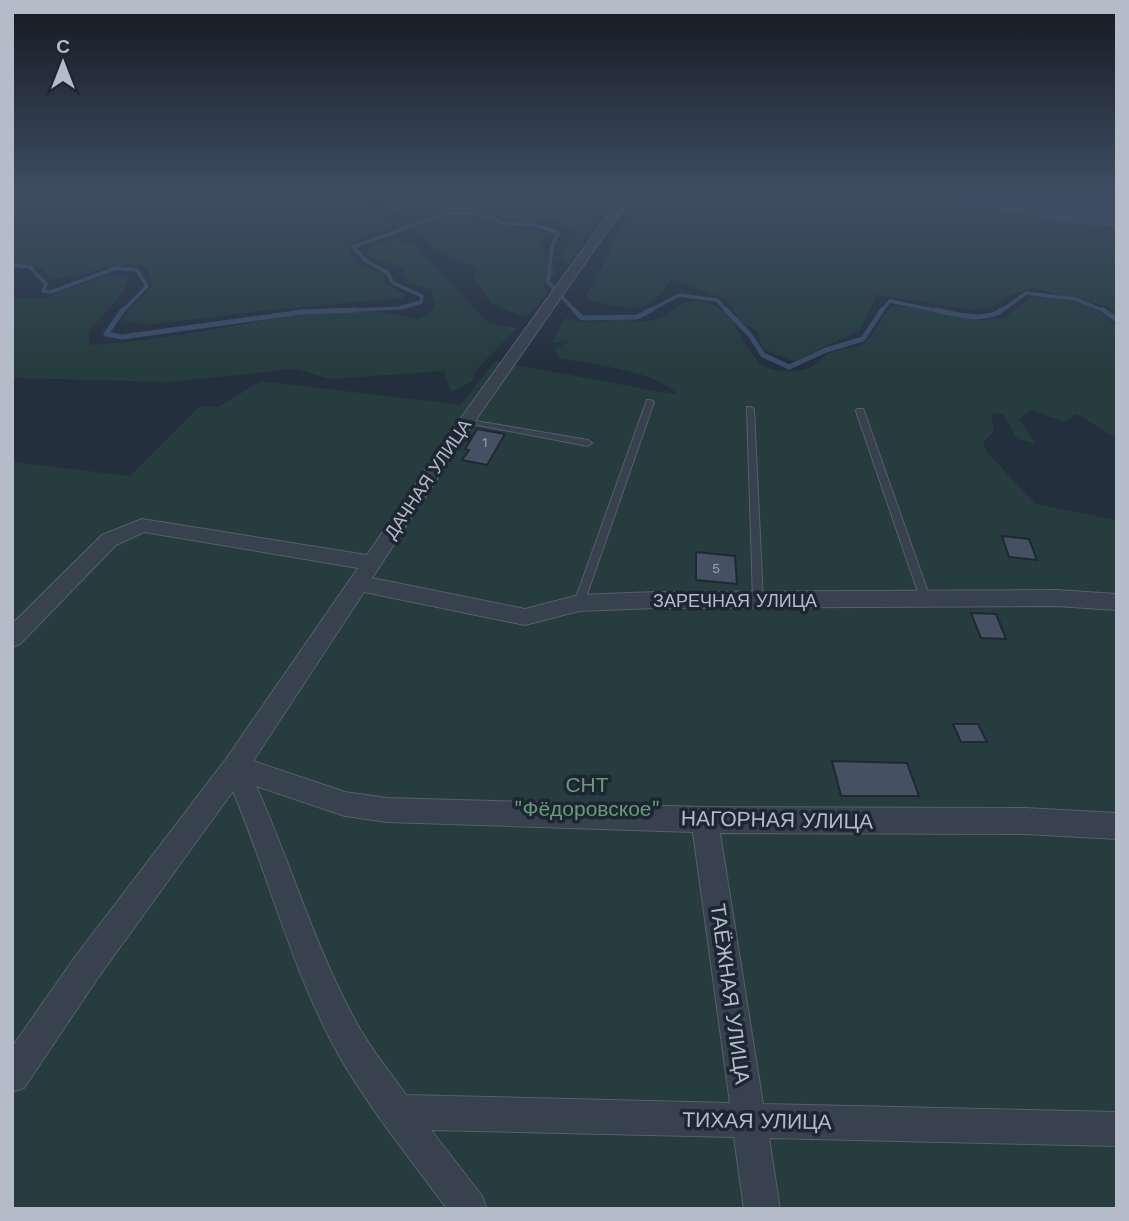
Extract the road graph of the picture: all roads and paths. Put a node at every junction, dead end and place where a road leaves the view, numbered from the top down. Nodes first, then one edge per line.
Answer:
1 (588, 251) edge
2 (650, 402) dead end
3 (750, 409) dead end
4 (860, 411) dead end
5 (467, 421) junction
6 (587, 443) dead end
7 (371, 563) junction
8 (358, 583) junction
9 (758, 600) junction
10 (926, 601) junction
11 (1117, 602) edge
12 (579, 603) junction
13 (12, 638) edge
14 (235, 767) junction
15 (705, 820) junction
16 (1117, 826) edge
17 (12, 1076) edge
18 (397, 1112) junction
19 (749, 1121) junction
20 (1117, 1129) edge
21 (463, 1206) edge
22 (762, 1209) edge

1 - 5 street, ДАЧНАЯ УЛИЦА
2 - 12 lane
3 - 9 lane
4 - 10 lane
5 - 6 lane
5 - 7 street, ДАЧНАЯ УЛИЦА
7 - 8 street, ДАЧНАЯ УЛИЦА
7 - 13 street
8 - 12 street, ЗАРЕЧНАЯ УЛИЦА
8 - 14 street, ДАЧНАЯ УЛИЦА
9 - 10 street, ЗАРЕЧНАЯ УЛИЦА
9 - 12 street, ЗАРЕЧНАЯ УЛИЦА
10 - 11 street, ЗАРЕЧНАЯ УЛИЦА
14 - 15 street, НАГОРНАЯ УЛИЦА
14 - 17 street, ДАЧНАЯ УЛИЦА
14 - 18 street
15 - 16 street, НАГОРНАЯ УЛИЦА
15 - 19 street, ТАЁЖНАЯ УЛИЦА
18 - 19 street, ТИХАЯ УЛИЦА
18 - 21 street
19 - 20 street, ТИХАЯ УЛИЦА
19 - 22 street, ТАЁЖНАЯ УЛИЦА

